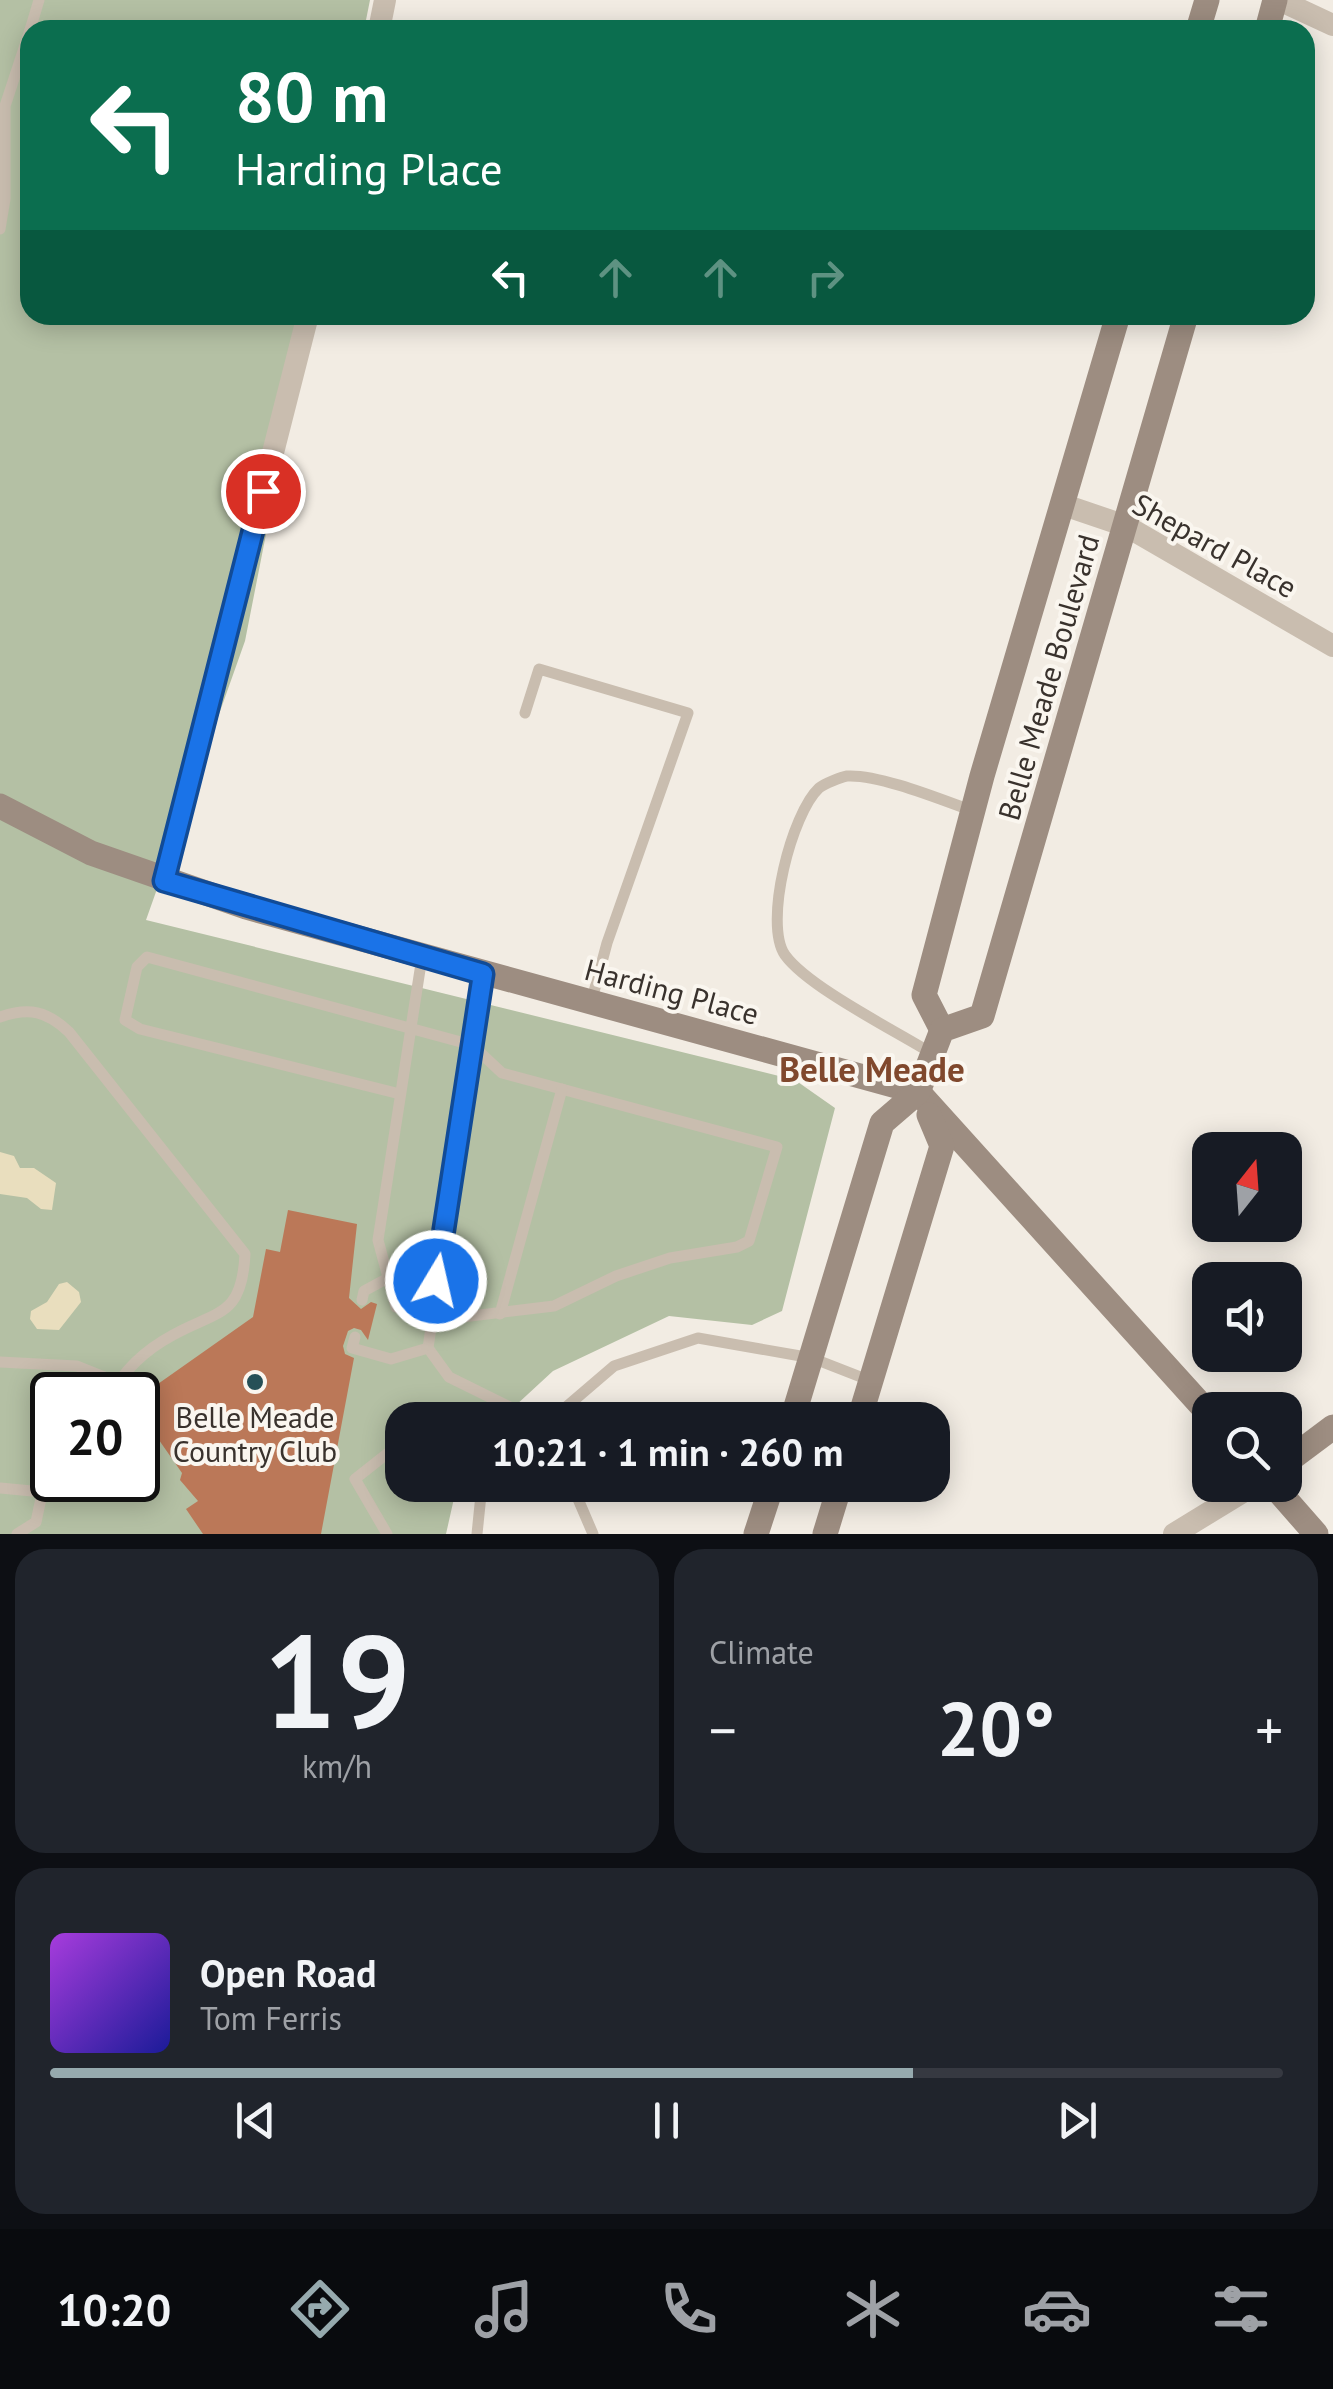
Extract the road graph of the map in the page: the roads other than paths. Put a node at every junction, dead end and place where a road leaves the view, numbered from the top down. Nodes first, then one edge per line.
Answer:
1 (1277, 0) edge
2 (1333, 25) edge
3 (20, 60) edge
4 (0, 229) edge
5 (305, 325) edge
6 (1115, 325) edge
7 (1183, 325) edge
8 (1064, 505) junction
9 (1126, 526) junction
10 (1333, 646) edge
11 (525, 713) dead end
12 (0, 806) edge
13 (973, 810) junction
14 (164, 881) junction
15 (422, 957) junction
16 (483, 974) junction
17 (591, 1003) junction
18 (0, 1018) edge
19 (412, 1027) junction
20 (936, 1042) junction
21 (472, 1045) junction
22 (562, 1088) junction
23 (918, 1092) junction
24 (400, 1094) junction
25 (388, 1278) junction
26 (362, 1300) dead end
27 (500, 1314) junction
28 (430, 1321) junction
29 (355, 1337) dead end
30 (428, 1348) junction
31 (812, 1358) junction
32 (0, 1362) edge
33 (92, 1372) edge
34 (128, 1372) edge
35 (871, 1381) junction
36 (1192, 1395) edge
37 (500, 1402) edge
38 (572, 1402) edge
39 (798, 1402) edge
40 (865, 1402) edge
41 (1333, 1427) edge
42 (1302, 1450) edge
43 (385, 1455) edge
44 (0, 1488) edge
45 (30, 1489) edge
46 (40, 1502) edge
47 (480, 1502) edge
48 (579, 1502) edge
49 (766, 1502) edge
50 (835, 1502) edge
51 (1226, 1502) edge
52 (1288, 1502) edge
53 (17, 1534) edge
54 (387, 1534) edge
55 (477, 1534) edge
56 (593, 1534) edge
57 (756, 1534) edge
58 (825, 1534) edge
59 (1174, 1534) edge
60 (1316, 1534) edge

1 - 2 street
3 - 4 lane
5 - 14 street
6 - 8 main road, Belle Meade Boulevard
7 - 9 main road, Belle Meade Boulevard
8 - 9 street, Shepard Place
8 - 13 main road, Belle Meade Boulevard
9 - 10 street, Shepard Place
9 - 20 main road, Belle Meade Boulevard
11 - 17 lane
12 - 14 main road, Harding Place
13 - 20 main road, Belle Meade Boulevard
13 - 20 lane
14 - 15 main road, Harding Place
15 - 16 main road, Harding Place
15 - 19 lane
16 - 17 main road, Harding Place
16 - 21 lane
17 - 23 main road, Harding Place
18 - 34 lane
19 - 21 lane
19 - 24 lane
19 - 24 lane
20 - 23 main road
21 - 22 lane
21 - 28 lane
22 - 27 lane
22 - 27 lane
23 - 31 main road
23 - 35 main road
23 - 36 main road
24 - 25 lane
25 - 26 lane
25 - 28 lane
27 - 28 lane
28 - 30 lane
29 - 30 lane
30 - 37 lane
31 - 35 lane
31 - 38 lane
31 - 39 main road
32 - 33 lane
35 - 40 main road
41 - 42 main road
43 - 54 lane
44 - 45 lane
46 - 53 lane
47 - 55 lane
48 - 56 lane
49 - 57 main road
50 - 58 main road
51 - 59 street
52 - 60 main road

